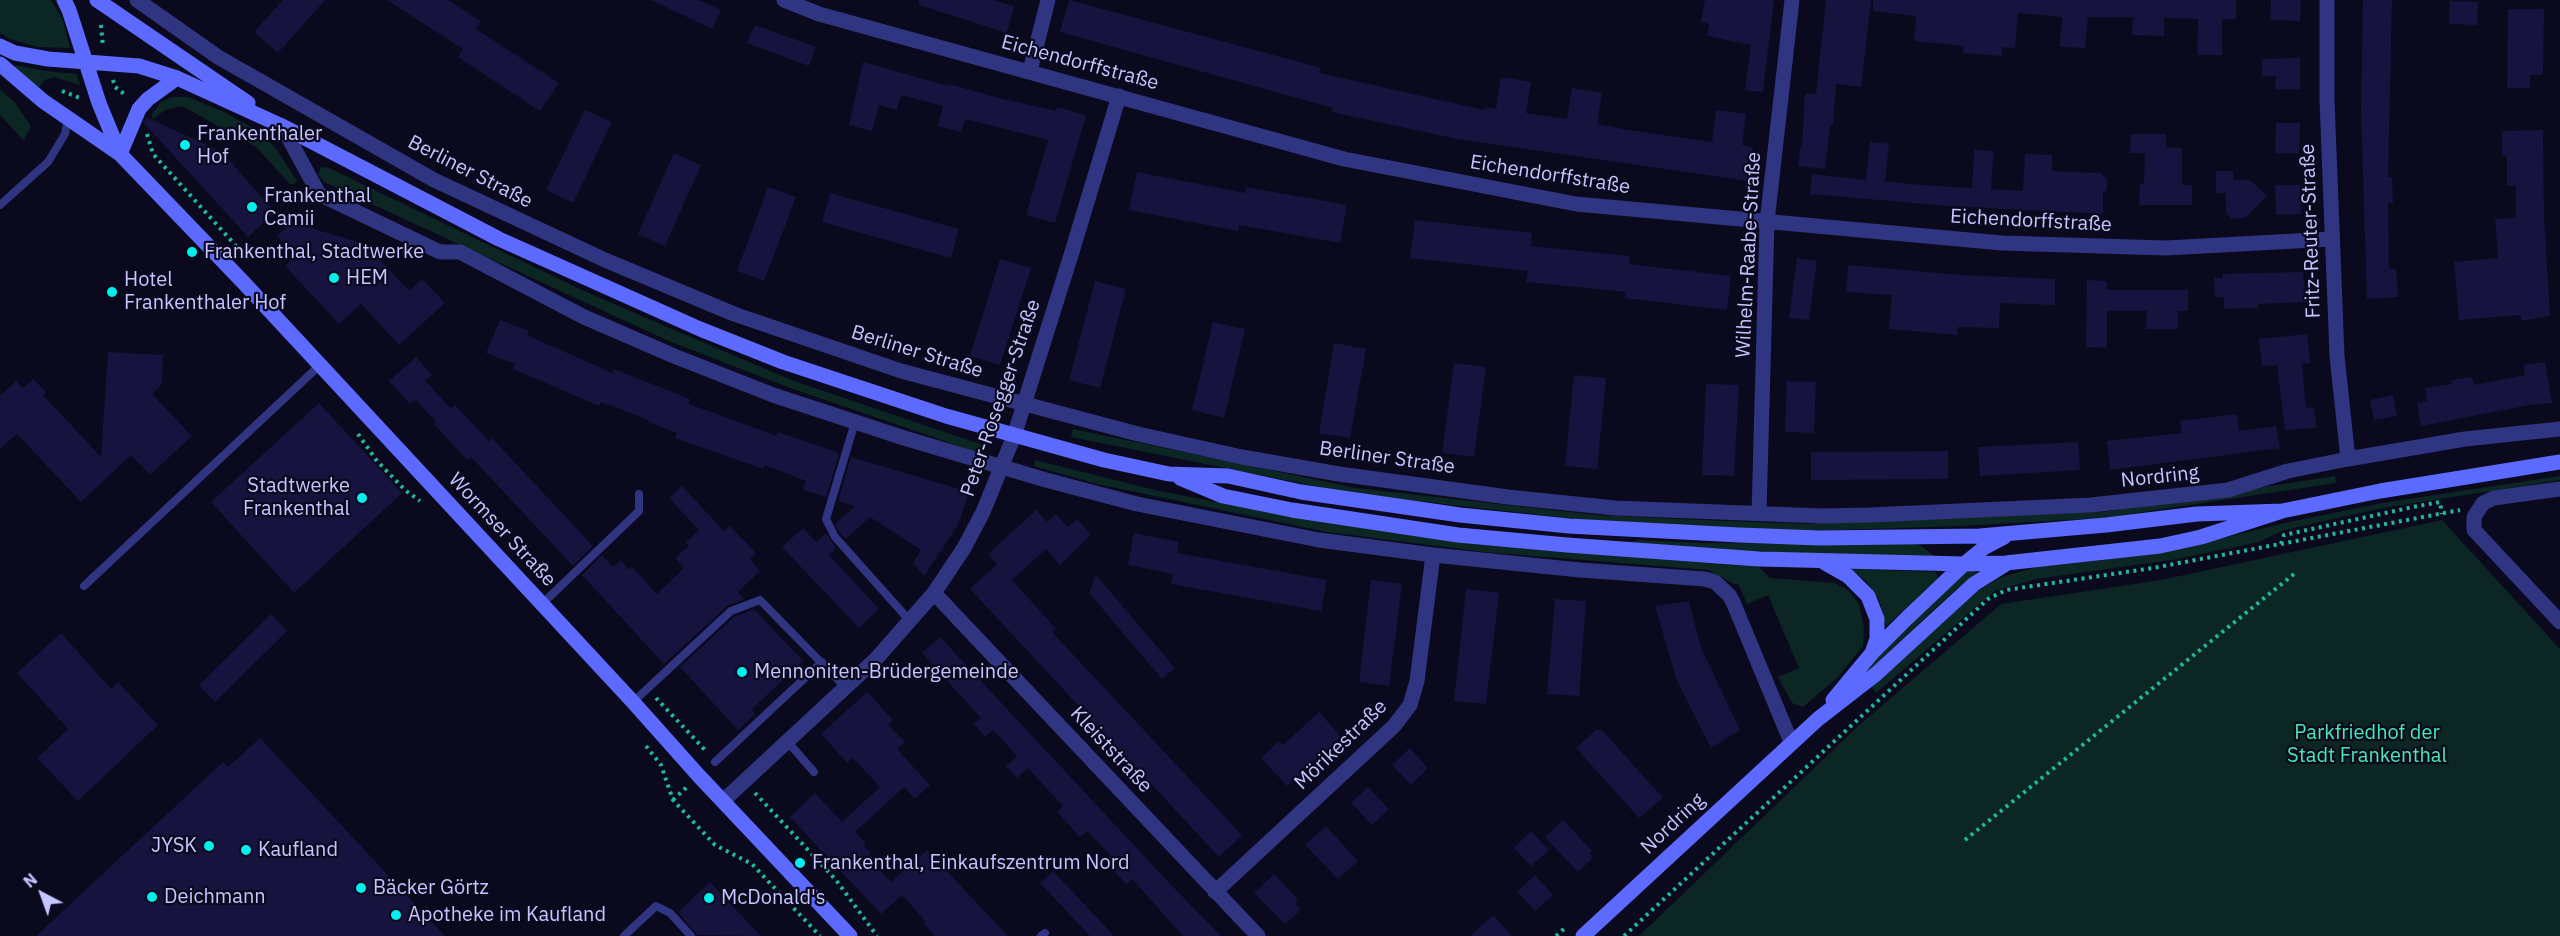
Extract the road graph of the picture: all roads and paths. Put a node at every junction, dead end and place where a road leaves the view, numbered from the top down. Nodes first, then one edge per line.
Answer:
1 (64, 0) edge
2 (137, 0) edge
3 (783, 0) edge
4 (1048, 0) edge
5 (1792, 0) edge
6 (2327, 0) edge
7 (103, 4) edge
8 (0, 46) edge
9 (85, 61) junction
10 (107, 62) junction
11 (0, 63) edge
12 (1030, 71) junction
13 (177, 78) junction
14 (96, 93) junction
15 (1119, 96) junction
16 (43, 101) junction
17 (68, 119) junction
18 (147, 125) dead end
19 (282, 126) junction
20 (120, 154) junction
21 (0, 205) edge
22 (1767, 222) junction
23 (2332, 238) junction
24 (238, 249) dead end
25 (320, 365) junction
26 (1024, 405) junction
27 (855, 422) junction
28 (2560, 429) edge
29 (1014, 436) junction
30 (2348, 459) junction
31 (2560, 462) edge
32 (1002, 467) junction
33 (1169, 474) junction
34 (2560, 489) edge
35 (639, 494) dead end
36 (2282, 511) junction
37 (2478, 511) junction
38 (1759, 513) junction
39 (2442, 514) junction
40 (2009, 534) junction
41 (2282, 544) junction
42 (1433, 555) junction
43 (1823, 561) junction
44 (2006, 563) junction
45 (1964, 564) junction
46 (2294, 574) dead end
47 (84, 586) dead end
48 (934, 593) junction
49 (542, 604) junction
50 (910, 621) junction
51 (2560, 622) edge
52 (1872, 653) junction
53 (822, 662) junction
54 (845, 687) junction
55 (648, 689) junction
56 (633, 702) junction
57 (1818, 719) junction
58 (787, 741) junction
59 (1791, 742) junction
60 (715, 762) joint
61 (814, 772) dead end
62 (744, 781) junction
63 (723, 801) junction
64 (1965, 840) dead end
65 (1215, 892) junction
66 (624, 936) edge
67 (691, 936) edge
68 (850, 936) edge
69 (878, 936) edge
70 (1258, 936) edge
71 (1583, 936) edge
72 (1624, 936) edge

1 - 9 main road, Wormser Straße
2 - 26 street, Berliner Straße
3 - 12 street, Eichendorffstraße
4 - 12 street
5 - 22 street, Wilhelm-Raabe-Straße
6 - 23 street, Fritz-Reuter-Straße
7 - 10 path
7 - 19 main road
8 - 9 main road
9 - 10 main road
9 - 14 main road, Wormser Straße
10 - 13 main road
10 - 14 path
11 - 16 main road, Wormser Straße
12 - 15 street, Eichendorffstraße
13 - 19 main road
13 - 20 main road
14 - 16 path
14 - 20 main road, Wormser Straße
15 - 22 street, Eichendorffstraße
15 - 26 street, Peter-Rosegger-Straße
16 - 17 main road, Wormser Straße
17 - 20 main road, Wormser Straße
17 - 21 lane
18 - 24 path
19 - 27 street
19 - 29 main road
20 - 25 main road, Wormser Straße
22 - 23 street, Eichendorffstraße
22 - 38 street, Wilhelm-Raabe-Straße
23 - 30 street, Fritz-Reuter-Straße
25 - 47 lane
25 - 49 main road, Wormser Straße
26 - 29 street, Peter-Rosegger-Straße
26 - 38 street, Berliner Straße
27 - 32 street
27 - 50 lane
28 - 30 street, Nordring
29 - 32 street, Peter-Rosegger-Straße
29 - 33 main road
30 - 38 street, Nordring
31 - 36 main road, Nordring
32 - 42 street
32 - 48 street, Peter-Rosegger-Straße
33 - 40 main road, Nordring
33 - 43 main road, Nordring
34 - 37 street
35 - 49 lane
36 - 40 main road, Nordring
36 - 44 main road, Nordring
37 - 39 path
37 - 51 street
39 - 41 path
39 - 41 path
40 - 45 main road, Nordring
41 - 72 path
42 - 59 street
42 - 65 street, Mörikestraße
43 - 45 main road, Nordring
43 - 52 main road
44 - 45 main road, Nordring
44 - 57 main road, Nordring
45 - 52 main road, Nordring
46 - 64 path
48 - 50 street, Peter-Rosegger-Straße
48 - 65 street, Kleiststraße
49 - 56 main road, Wormser Straße
50 - 54 street, Peter-Rosegger-Straße
52 - 57 main road, Nordring
53 - 54 lane
53 - 55 lane
53 - 60 lane
54 - 58 street, Peter-Rosegger-Straße
55 - 56 lane
55 - 60 path
56 - 63 main road, Wormser Straße
57 - 59 main road, Nordring
58 - 61 lane
58 - 62 street, Peter-Rosegger-Straße
59 - 71 main road, Nordring
62 - 63 street, Peter-Rosegger-Straße
62 - 69 path
63 - 68 main road, Wormser Straße
65 - 70 street, Kleiststraße
66 - 67 lane

